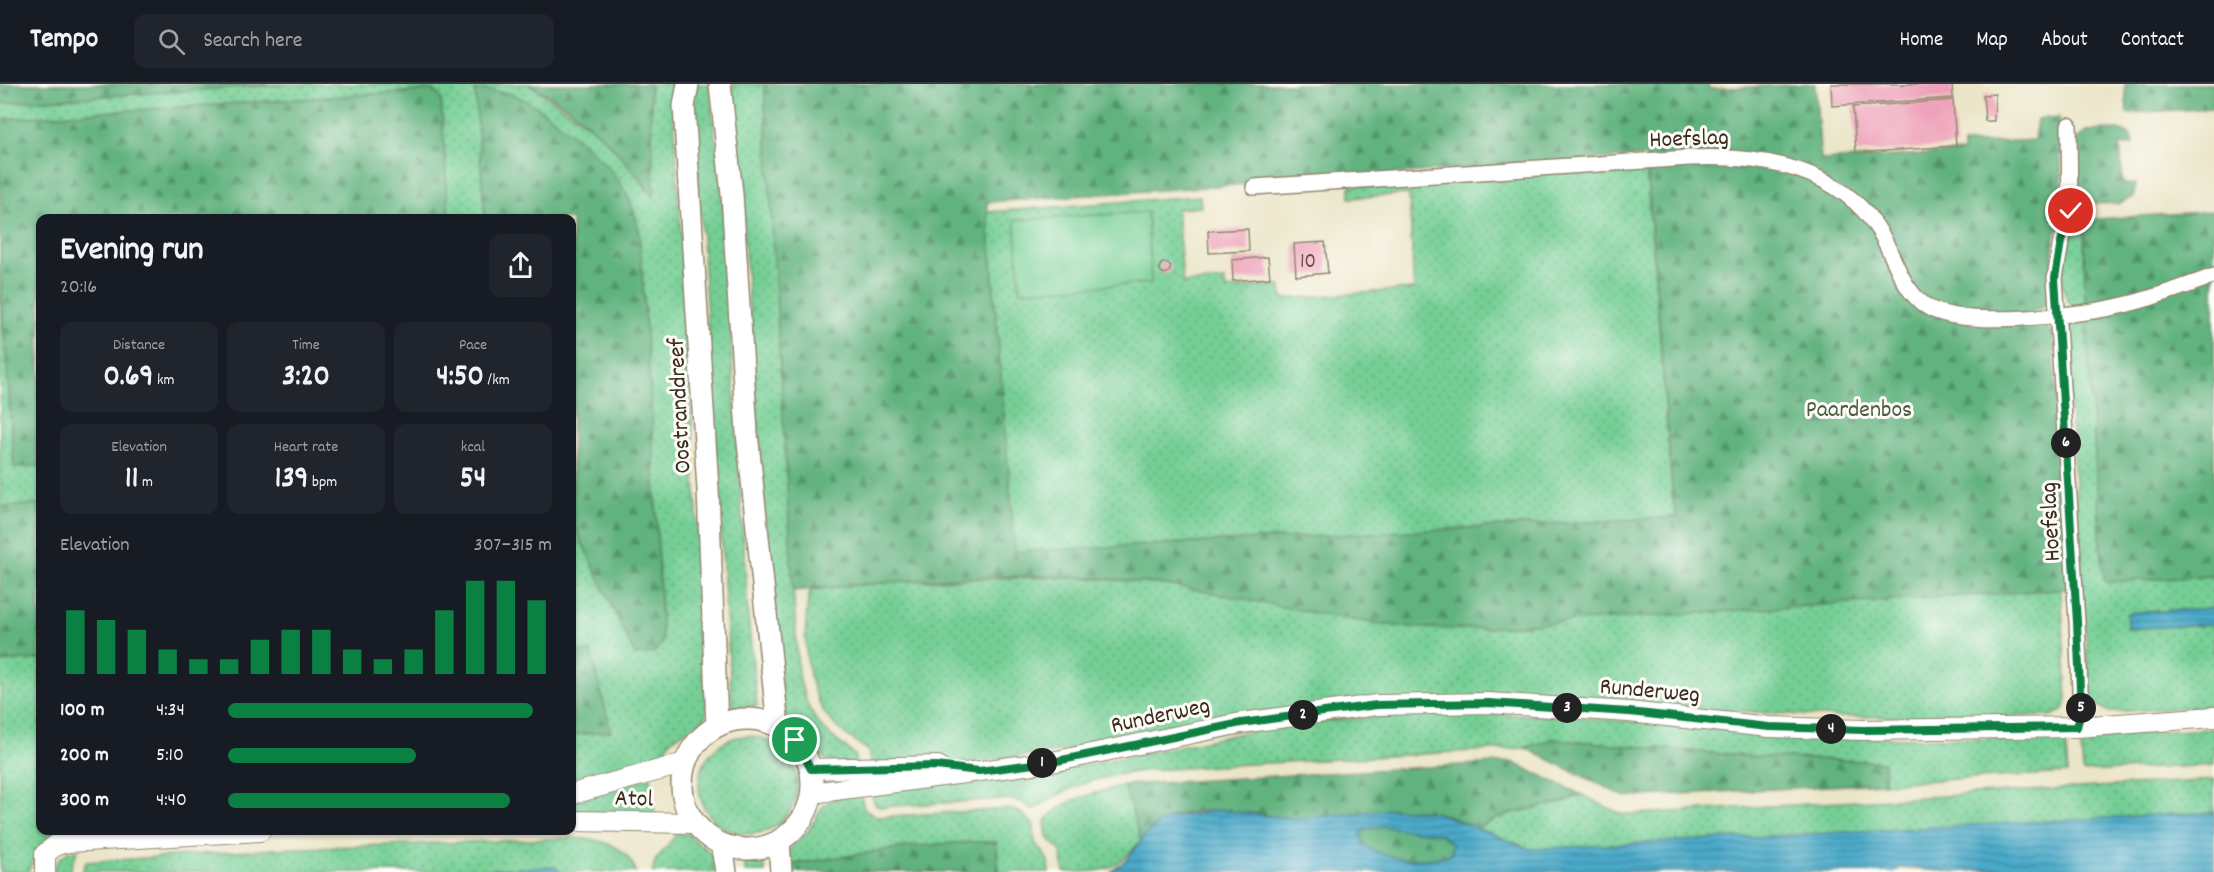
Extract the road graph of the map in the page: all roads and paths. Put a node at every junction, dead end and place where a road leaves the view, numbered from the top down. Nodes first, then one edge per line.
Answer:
1 (681, 84) edge
2 (688, 84) edge
3 (721, 86) edge
4 (684, 106) junction
5 (2069, 125) dead end
6 (1254, 187) dead end
7 (2214, 276) edge
8 (2056, 314) junction
9 (2214, 717) edge
10 (717, 726) junction
11 (777, 726) junction
12 (2077, 727) junction
13 (685, 763) junction
14 (811, 769) junction
15 (979, 771) junction
16 (576, 793) edge
17 (812, 793) junction
18 (576, 821) edge
19 (694, 823) junction
20 (190, 835) edge
21 (779, 842) junction
22 (722, 845) junction
23 (45, 872) edge
24 (726, 872) edge
25 (781, 872) edge

1 - 4 main road
2 - 4 main road, Oostranddreef
3 - 11 main road
4 - 10 main road, Oostranddreef
5 - 8 street, Hoefslag
6 - 8 street, Hoefslag
7 - 8 street, Hoefslag
8 - 12 street, Hoefslag
9 - 12 street, Runderweg
10 - 11 main road
10 - 13 main road
11 - 14 main road
12 - 15 street, Runderweg
13 - 16 street, Atol
13 - 19 main road
14 - 15 street, Runderweg
14 - 17 main road
15 - 17 street, Runderweg
17 - 21 main road
18 - 19 street, Atol
19 - 22 main road
20 - 23 street
21 - 22 main road
21 - 25 main road
22 - 24 main road

